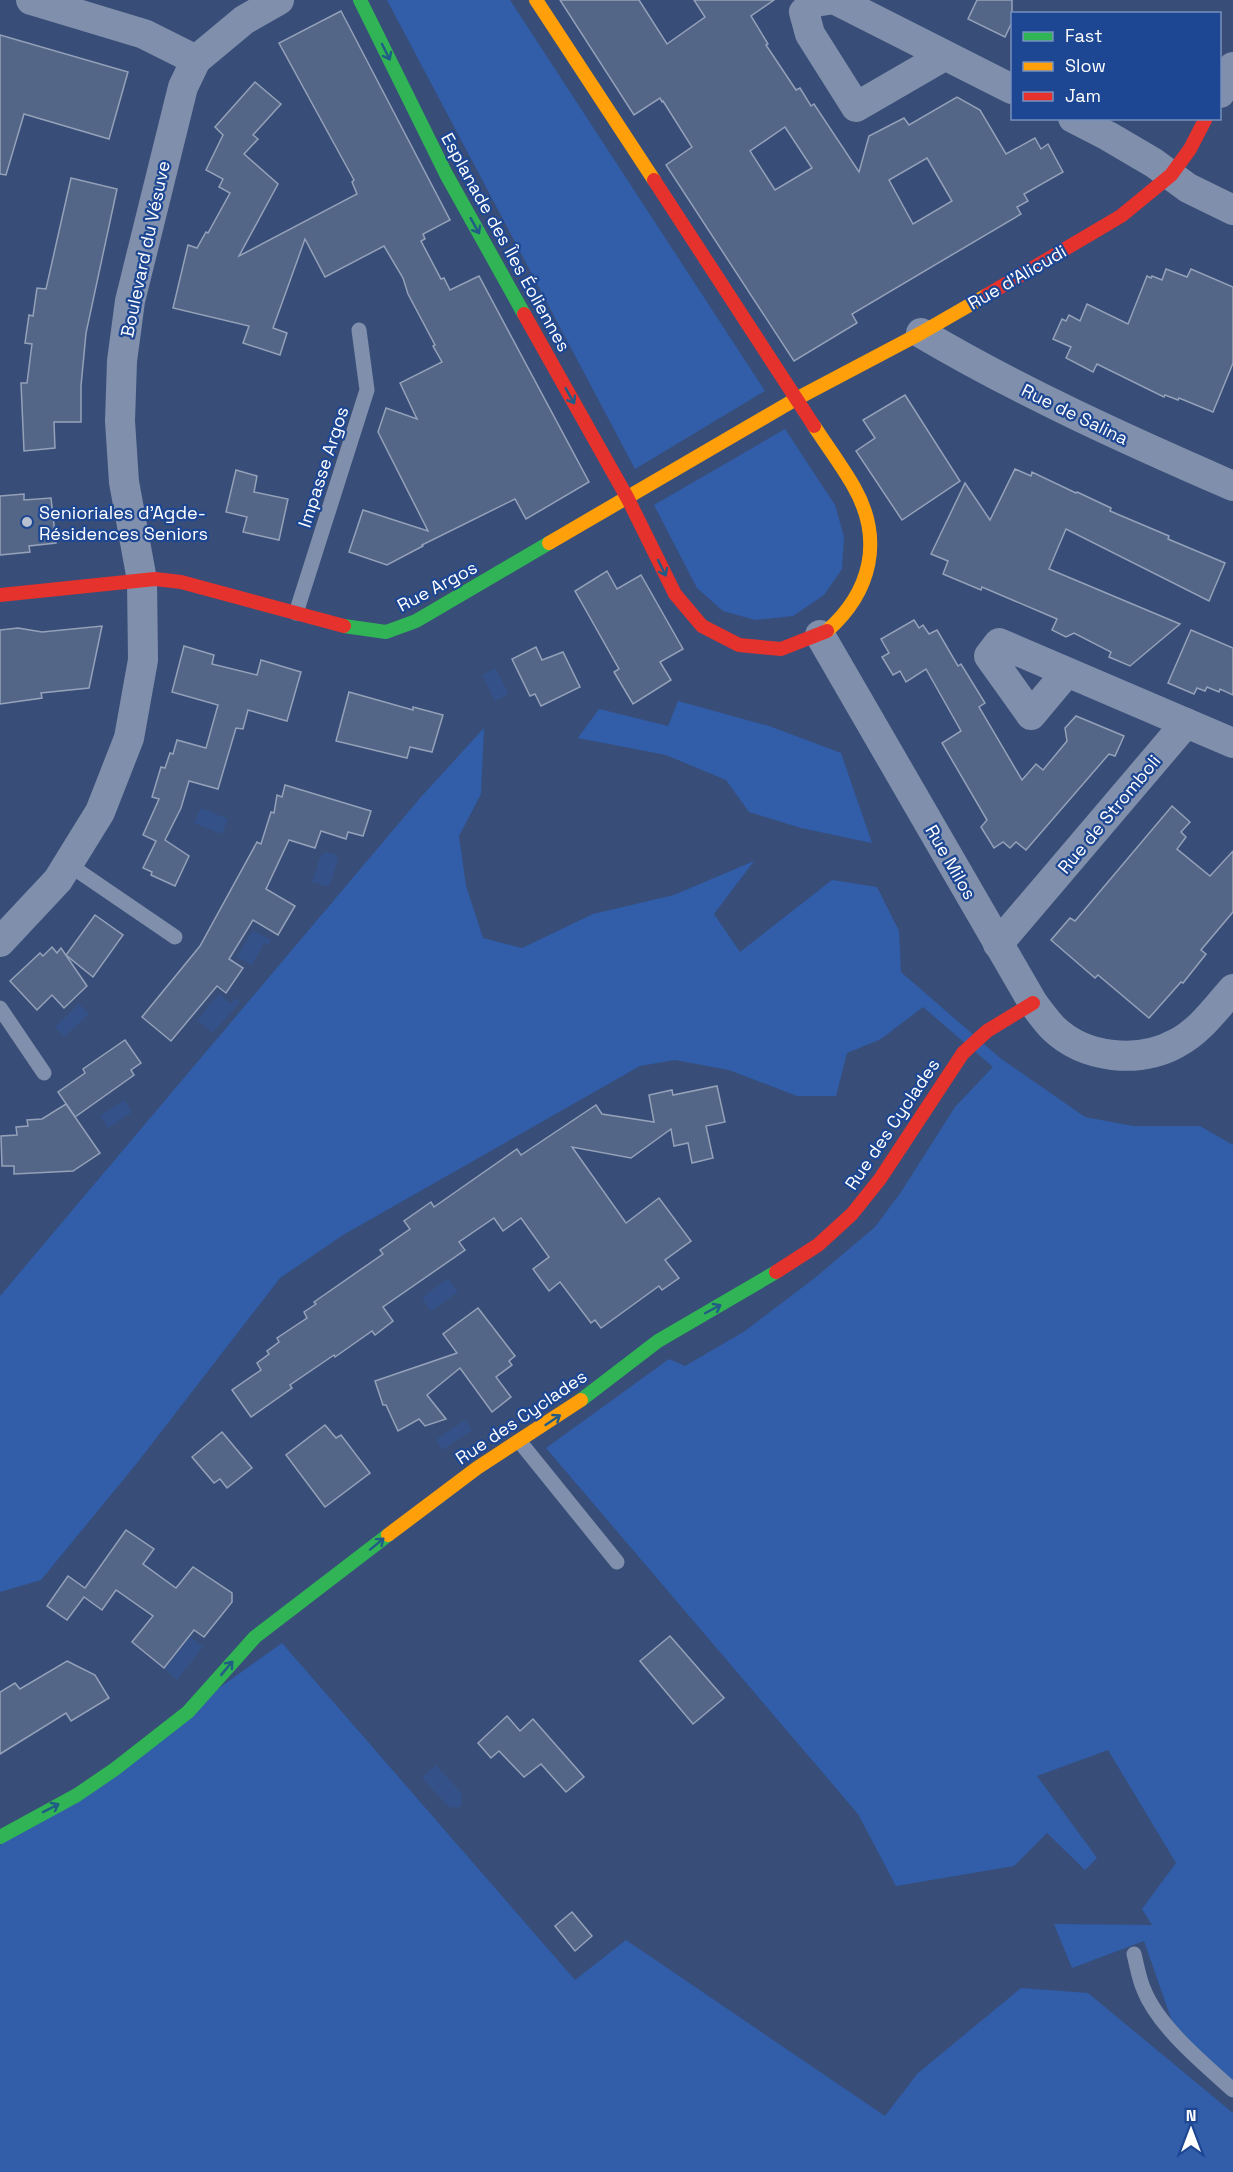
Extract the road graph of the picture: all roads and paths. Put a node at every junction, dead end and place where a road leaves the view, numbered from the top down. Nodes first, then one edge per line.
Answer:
1 (31, 0) edge
2 (279, 0) edge
3 (360, 0) edge
4 (536, 0) edge
5 (828, 0) edge
6 (836, 0) edge
7 (944, 56) junction
8 (196, 60) junction
9 (1233, 67) edge
10 (1011, 89) edge
11 (1221, 91) edge
12 (1077, 120) edge
13 (1205, 120) edge
14 (1171, 175) junction
15 (1233, 210) edge
16 (359, 330) dead end
17 (921, 333) junction
18 (796, 399) junction
19 (1233, 486) edge
20 (628, 499) junction
21 (142, 580) junction
22 (0, 595) edge
23 (296, 613) junction
24 (820, 635) junction
25 (1067, 672) dead end
26 (1186, 723) junction
27 (1233, 743) edge
28 (68, 864) junction
29 (175, 937) dead end
30 (0, 942) edge
31 (998, 944) junction
32 (1233, 989) edge
33 (1033, 1003) junction
34 (0, 1008) edge
35 (44, 1073) dead end
36 (520, 1442) junction
37 (617, 1562) dead end
38 (0, 1837) edge
39 (1134, 1954) dead end
40 (1233, 2090) edge

1 - 8 street
2 - 8 street, Boulevard du Vésuve
3 -> 20 street, Esplanade des Îles Éoliennes
4 - 18 street, Esplanade des Îles Éoliennes
5 - 7 street
6 - 7 street
7 - 10 street
8 - 21 street, Boulevard du Vésuve
9 - 11 street
12 - 14 street
13 - 14 street, Rue d'Alicudi
14 - 15 street
14 - 17 street, Rue d'Alicudi
16 - 23 lane, Impasse Argos
17 - 18 street, Rue d'Alicudi
17 - 19 street, Rue de Salina
18 - 20 street
18 - 24 street, Esplanade des Îles Éoliennes
20 - 23 street, Rue Argos
20 -> 24 street, Esplanade des Îles Éoliennes
21 - 22 street, Rue Argos
21 - 23 street, Rue Argos
21 - 28 street, Boulevard du Vésuve
24 - 31 street, Rue Milos
25 - 26 street
26 - 27 street
26 - 31 street, Rue de Stromboli
28 - 29 lane
28 - 30 street, Boulevard du Vésuve
31 - 33 street, Rue Milos
32 - 33 street, Rue Milos
36 -> 33 street, Rue des Cyclades
34 - 35 lane
36 - 37 lane
38 -> 36 street, Rue des Cyclades
39 - 40 lane

